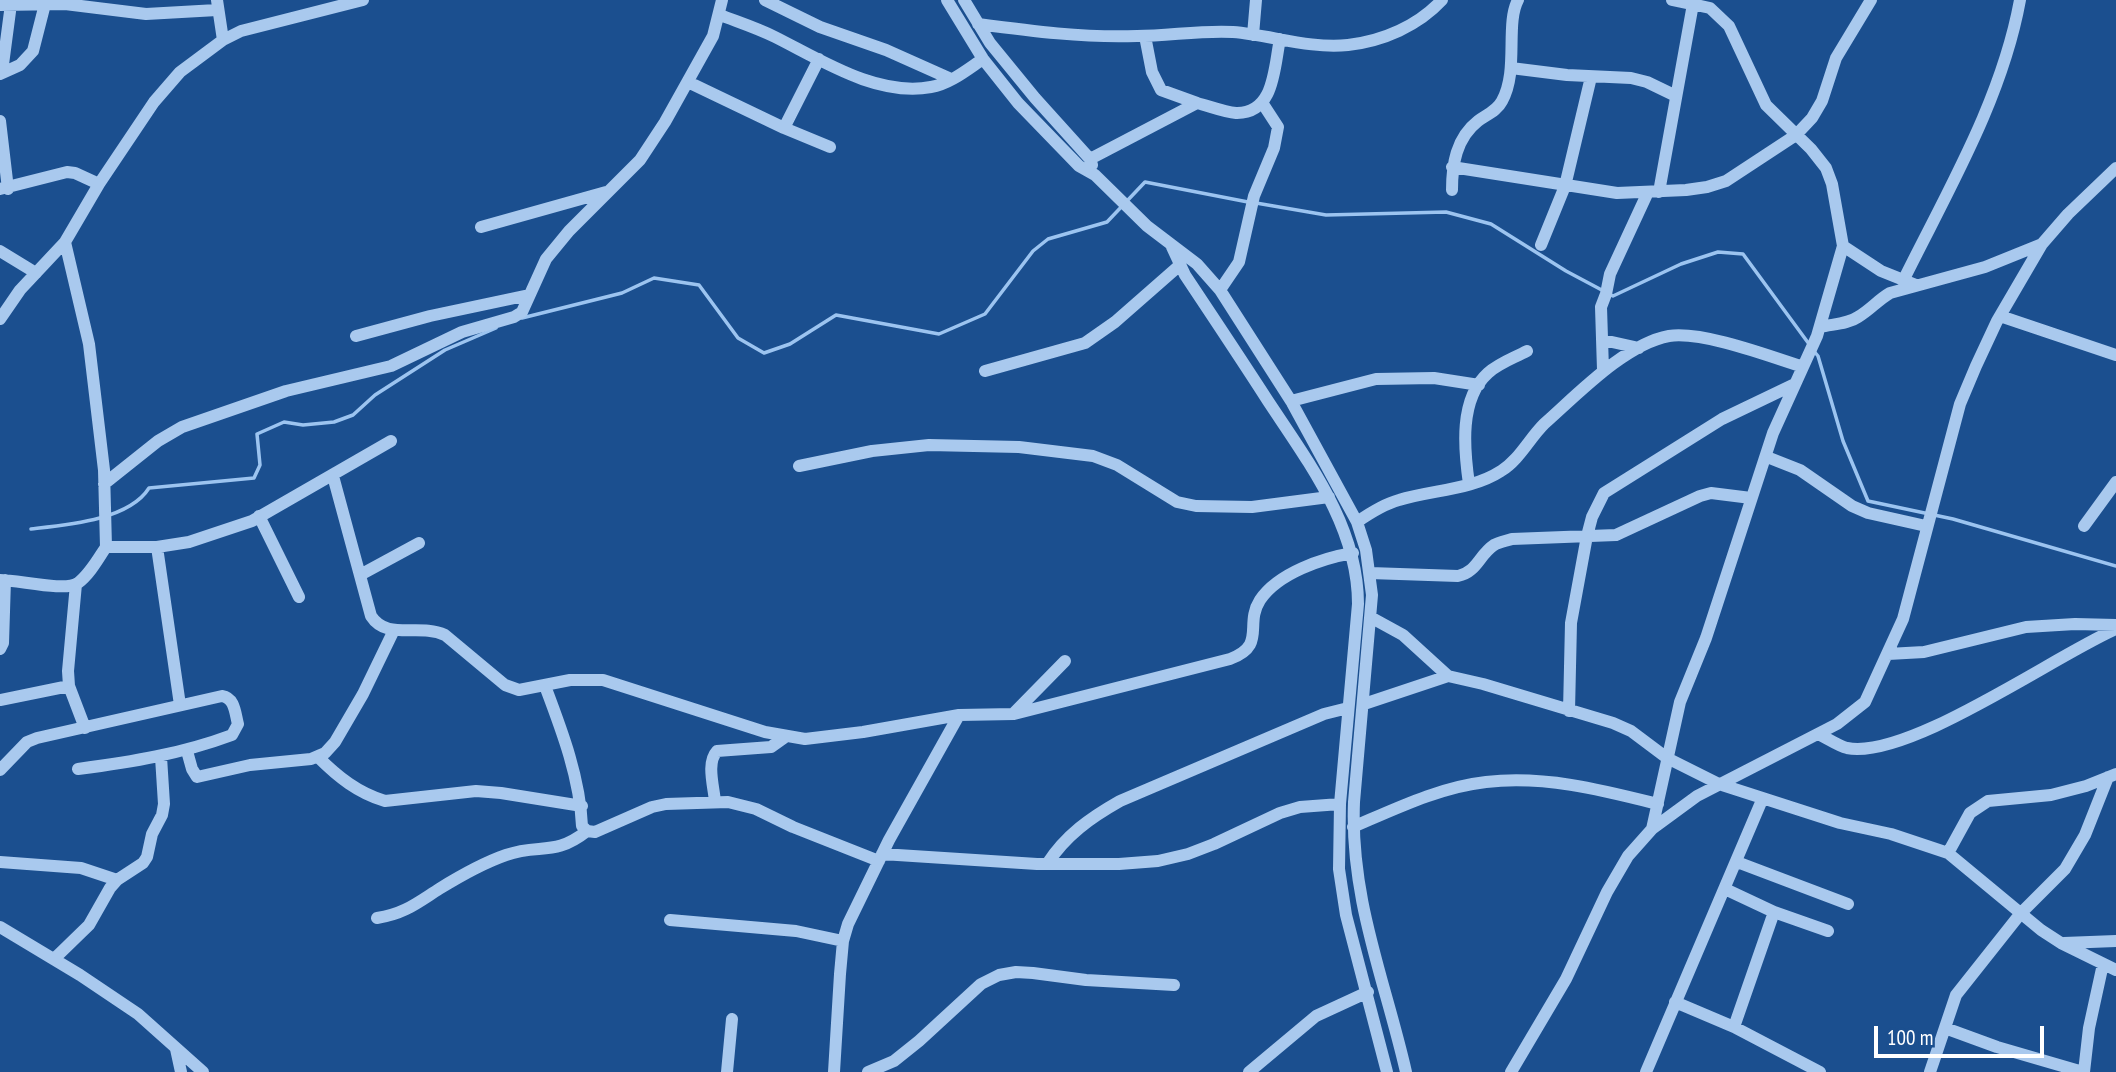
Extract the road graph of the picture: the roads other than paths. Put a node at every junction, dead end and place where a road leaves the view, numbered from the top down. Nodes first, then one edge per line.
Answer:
1 (360, 0) edge
2 (722, 0) edge
3 (765, 0) edge
4 (947, 0) edge
5 (964, 0) edge
6 (1256, 0) edge
7 (1442, 0) edge
8 (1518, 0) edge
9 (1871, 0) edge
10 (2020, 0) edge
11 (1684, 2) edge
12 (5, 4) edge
13 (46, 4) junction
14 (217, 5) edge
15 (720, 15) junction
16 (978, 24) junction
17 (1252, 35) junction
18 (1145, 36) junction
19 (1280, 39) junction
20 (223, 40) junction
21 (819, 59) junction
22 (983, 59) junction
23 (1511, 68) junction
24 (1, 73) edge
25 (1591, 77) junction
26 (951, 79) junction
27 (688, 82) junction
28 (1676, 96) junction
29 (1197, 103) junction
30 (1263, 104) junction
31 (0, 121) edge
32 (784, 128) junction
33 (1796, 135) junction
34 (830, 147) dead end
35 (1090, 159) junction
36 (1452, 167) junction
37 (2116, 168) edge
38 (1095, 175) junction
39 (99, 184) junction
40 (1565, 186) junction
41 (4, 189) edge
42 (1452, 190) dead end
43 (610, 191) junction
44 (1653, 192) junction
45 (481, 227) dead end
46 (65, 242) junction
47 (1170, 243) junction
48 (2042, 244) junction
49 (1541, 245) dead end
50 (1843, 246) junction
51 (0, 250) edge
52 (1180, 265) junction
53 (36, 273) junction
54 (1910, 282) junction
55 (1220, 290) junction
56 (530, 295) junction
57 (2000, 316) junction
58 (0, 319) edge
59 (1819, 331) junction
60 (356, 337) dead end
61 (1603, 340) junction
62 (1639, 348) junction
63 (1527, 351) dead end
64 (2116, 355) edge
65 (1805, 364) junction
66 (1603, 370) junction
67 (985, 371) dead end
68 (1796, 384) junction
69 (1479, 385) junction
70 (1291, 401) junction
71 (391, 441) dead end
72 (1767, 457) junction
73 (799, 466) dead end
74 (333, 475) junction
75 (2116, 482) edge
76 (104, 484) junction
77 (1469, 484) junction
78 (1329, 497) junction
79 (1751, 498) junction
80 (259, 516) junction
81 (1357, 522) junction
82 (1928, 522) junction
83 (2084, 526) dead end
84 (1587, 536) junction
85 (419, 543) dead end
86 (106, 547) junction
87 (157, 547) junction
88 (1353, 553) junction
89 (1370, 573) junction
90 (360, 575) junction
91 (3, 580) edge
92 (76, 584) junction
93 (299, 597) dead end
94 (1372, 618) junction
95 (2116, 627) edge
96 (394, 630) junction
97 (0, 649) edge
98 (1888, 654) junction
99 (1065, 661) dead end
100 (1448, 676) junction
101 (69, 686) junction
102 (545, 686) junction
103 (0, 700) edge
104 (1364, 704) junction
105 (180, 705) junction
106 (1348, 708) junction
107 (1569, 710) junction
108 (1014, 714) junction
109 (959, 715) junction
110 (85, 728) junction
111 (1818, 734) junction
112 (785, 737) junction
113 (187, 751) junction
114 (162, 757) junction
115 (318, 757) junction
116 (1667, 758) junction
117 (78, 769) dead end
118 (0, 770) edge
119 (2112, 776) edge
120 (1719, 784) junction
121 (1762, 800) junction
122 (715, 802) junction
123 (1339, 804) junction
124 (1658, 804) junction
125 (582, 806) junction
126 (1353, 827) junction
127 (1652, 829) junction
128 (587, 831) junction
129 (1948, 853) junction
130 (881, 858) junction
131 (0, 862) edge
132 (1737, 862) junction
133 (1047, 864) junction
134 (117, 880) junction
135 (1725, 889) junction
136 (1848, 904) dead end
137 (1774, 912) junction
138 (2021, 913) junction
139 (377, 918) dead end
140 (670, 920) dead end
141 (0, 927) edge
142 (1828, 931) dead end
143 (844, 940) junction
144 (2116, 941) edge
145 (2061, 943) junction
146 (54, 959) junction
147 (2103, 964) junction
148 (2116, 970) edge
149 (1174, 985) dead end
150 (1368, 992) junction
151 (1675, 1002) junction
152 (732, 1019) dead end
153 (1734, 1027) junction
154 (1945, 1028) junction
155 (176, 1049) junction
156 (181, 1072) edge
157 (203, 1072) edge
158 (727, 1072) edge
159 (834, 1072) edge
160 (869, 1072) edge
161 (1249, 1072) edge
162 (1387, 1072) edge
163 (1406, 1072) edge
164 (1511, 1072) edge
165 (1646, 1072) edge
166 (1819, 1072) edge
167 (1930, 1072) edge
168 (2084, 1072) edge

1 - 20 street
2 - 15 street
3 - 26 street
4 - 22 street
5 - 16 street
6 - 17 street
7 - 19 street
8 - 23 street
9 - 33 street
10 - 54 street
11 - 28 street
11 - 33 street
12 - 13 street
12 - 24 street
13 - 14 street
13 - 24 street
14 - 20 street
15 - 21 street
15 - 27 street
16 - 18 street
16 - 35 street
17 - 18 street
17 - 19 street
18 - 29 street
19 - 30 street
20 - 39 street
21 - 26 street
21 - 32 street
22 - 26 street
22 - 38 street
23 - 25 street
23 - 36 street
25 - 28 street
25 - 40 street
27 - 32 street
27 - 43 street
28 - 44 street
29 - 30 street
29 - 35 street
30 - 55 street
31 - 41 street
32 - 34 street
33 - 44 street
33 - 50 street
35 - 38 street
36 - 40 street
36 - 42 street
37 - 48 street
38 - 47 street
39 - 41 street
39 - 46 street
40 - 44 street
40 - 49 street
43 - 45 street
43 - 56 street
44 - 61 street
46 - 53 street
46 - 76 street
47 - 52 street
47 - 55 street
48 - 54 street
48 - 57 street
50 - 54 street
50 - 59 street
51 - 53 street
52 - 67 street
52 - 78 street
53 - 58 street
54 - 59 street
55 - 70 street
56 - 60 street
56 - 76 street
57 - 64 street
57 - 82 street
59 - 65 street
61 - 62 street
61 - 66 street
62 - 65 street
62 - 66 street
63 - 69 street
65 - 68 street
66 - 77 street
68 - 72 street
68 - 84 street
69 - 70 street
69 - 77 street
70 - 81 street
71 - 74 street
72 - 79 street
72 - 82 street
73 - 78 street
74 - 80 street
74 - 90 street
75 - 83 street
76 - 86 street
77 - 81 street
78 - 88 street
79 - 84 street
79 - 116 street
80 - 87 street
80 - 93 street
81 - 89 street
82 - 98 street
84 - 89 street
84 - 107 street
85 - 90 street
86 - 87 street
86 - 92 street
87 - 105 street
88 - 106 street
88 - 108 street
89 - 94 street
90 - 96 street
91 - 92 street
91 - 97 street
92 - 101 street
94 - 100 street
94 - 104 street
95 - 98 street
95 - 111 street
96 - 102 street
96 - 115 street
98 - 111 street
99 - 108 street
100 - 104 street
100 - 107 street
101 - 103 street
101 - 110 street
102 - 112 street
102 - 125 street
104 - 126 street
105 - 110 street
105 - 113 street
106 - 123 street
106 - 133 street
107 - 116 street
108 - 109 street
109 - 112 street
109 - 130 street
110 - 118 street
111 - 120 street
112 - 122 street
113 - 114 street
113 - 115 street
114 - 117 street
114 - 134 street
115 - 125 street
116 - 120 street
116 - 124 street
119 - 129 street
119 - 138 street
120 - 121 street
120 - 127 street
121 - 129 street
121 - 132 street
122 - 128 street
122 - 130 street
123 - 133 street
123 - 150 street
124 - 126 street
124 - 127 street
125 - 128 street
126 - 163 street
127 - 164 street
128 - 139 street
129 - 138 street
130 - 133 street
130 - 143 street
131 - 134 street
132 - 135 street
132 - 136 street
134 - 146 street
135 - 137 street
135 - 151 street
137 - 142 street
137 - 153 street
138 - 145 street
138 - 154 street
140 - 143 street
141 - 146 street
143 - 159 street
144 - 145 street
145 - 147 street
146 - 155 street
147 - 148 street
147 - 168 street
149 - 160 street
150 - 161 street
150 - 162 street
151 - 153 street
151 - 165 street
152 - 158 street
153 - 166 street
154 - 167 street
154 - 168 street
155 - 156 street
155 - 157 street

